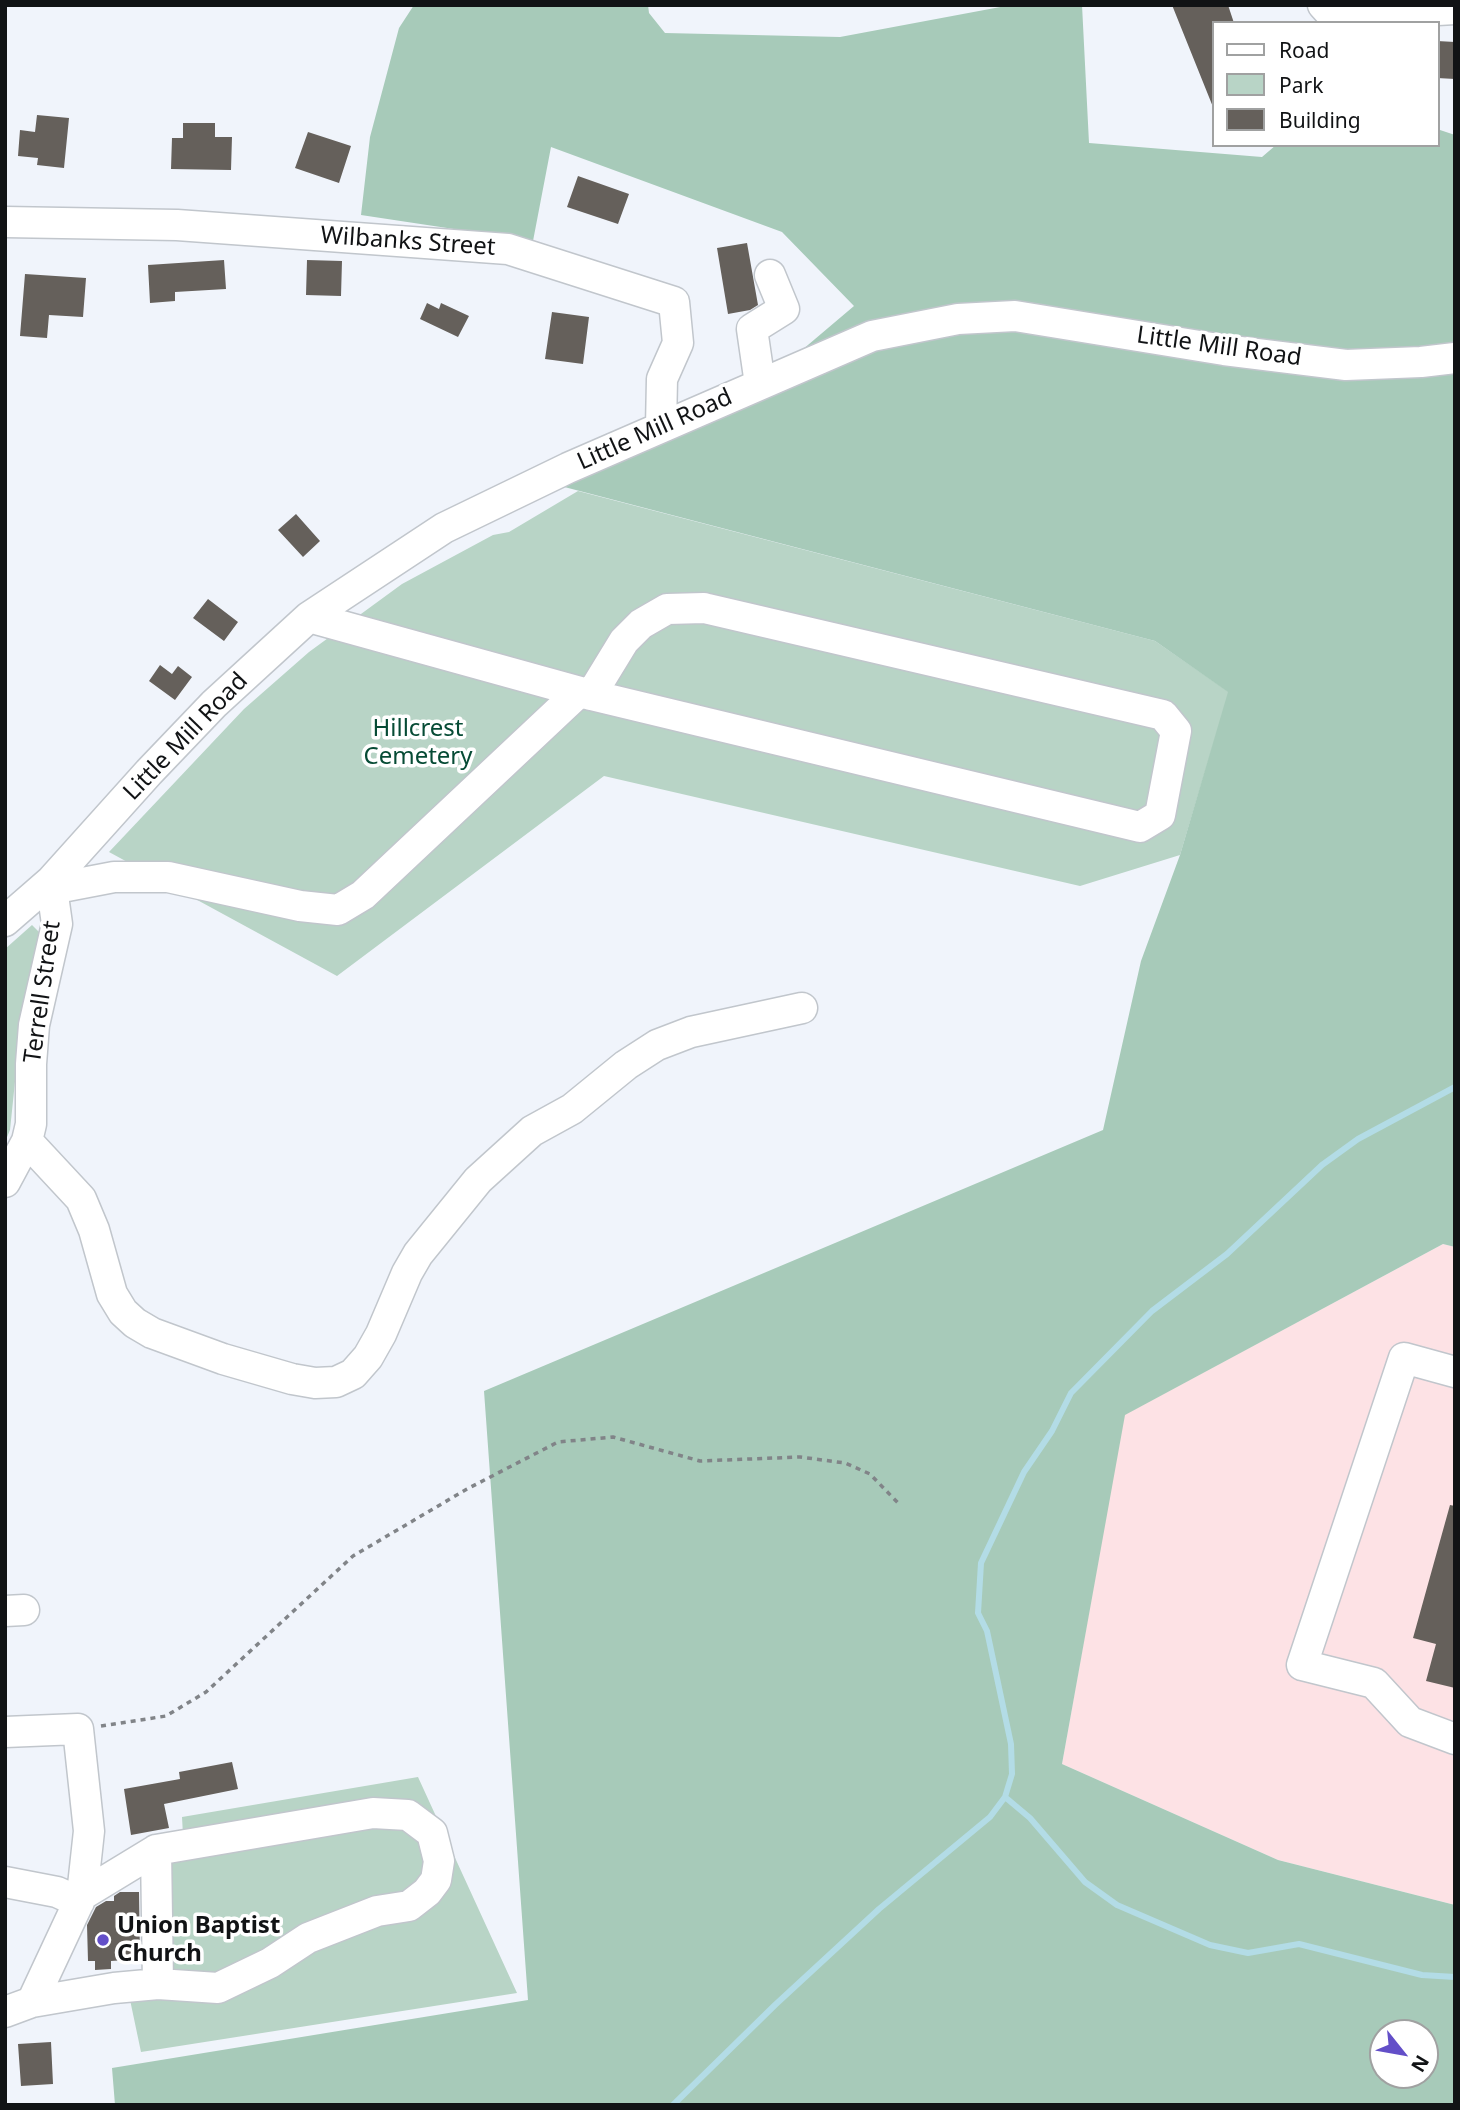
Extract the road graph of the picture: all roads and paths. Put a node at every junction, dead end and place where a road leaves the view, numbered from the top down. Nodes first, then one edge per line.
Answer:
1 (1323, 5) edge
2 (1444, 8) edge
3 (5, 222) edge
4 (770, 275) dead end
5 (1455, 358) edge
6 (760, 384) junction
7 (661, 427) junction
8 (309, 617) junction
9 (585, 693) junction
10 (51, 881) junction
11 (5, 921) edge
12 (802, 1008) dead end
13 (27, 1141) junction
14 (5, 1182) edge
15 (1455, 1372) edge
16 (899, 1504) dead end
17 (78, 1729) junction
18 (5, 1732) edge
19 (1455, 1739) edge
20 (156, 1850) junction
21 (5, 1882) edge
22 (80, 1899) junction
23 (158, 1984) junction
24 (18, 2007) edge

1 - 2 street
3 - 7 street, Wilbanks Street
4 - 6 street
5 - 6 street, Little Mill Road
6 - 7 street, Little Mill Road
7 - 8 street, Little Mill Road
8 - 9 street
8 - 10 street, Little Mill Road
9 - 9 street
9 - 10 street
10 - 11 street, Little Mill Road
10 - 13 street, Terrell Street
12 - 13 street
13 - 14 street, Terrell Street
15 - 19 street
16 - 17 path
17 - 18 street
17 - 22 street
20 - 22 street
20 - 23 street
20 - 23 street
21 - 22 street
22 - 24 street
23 - 24 street

